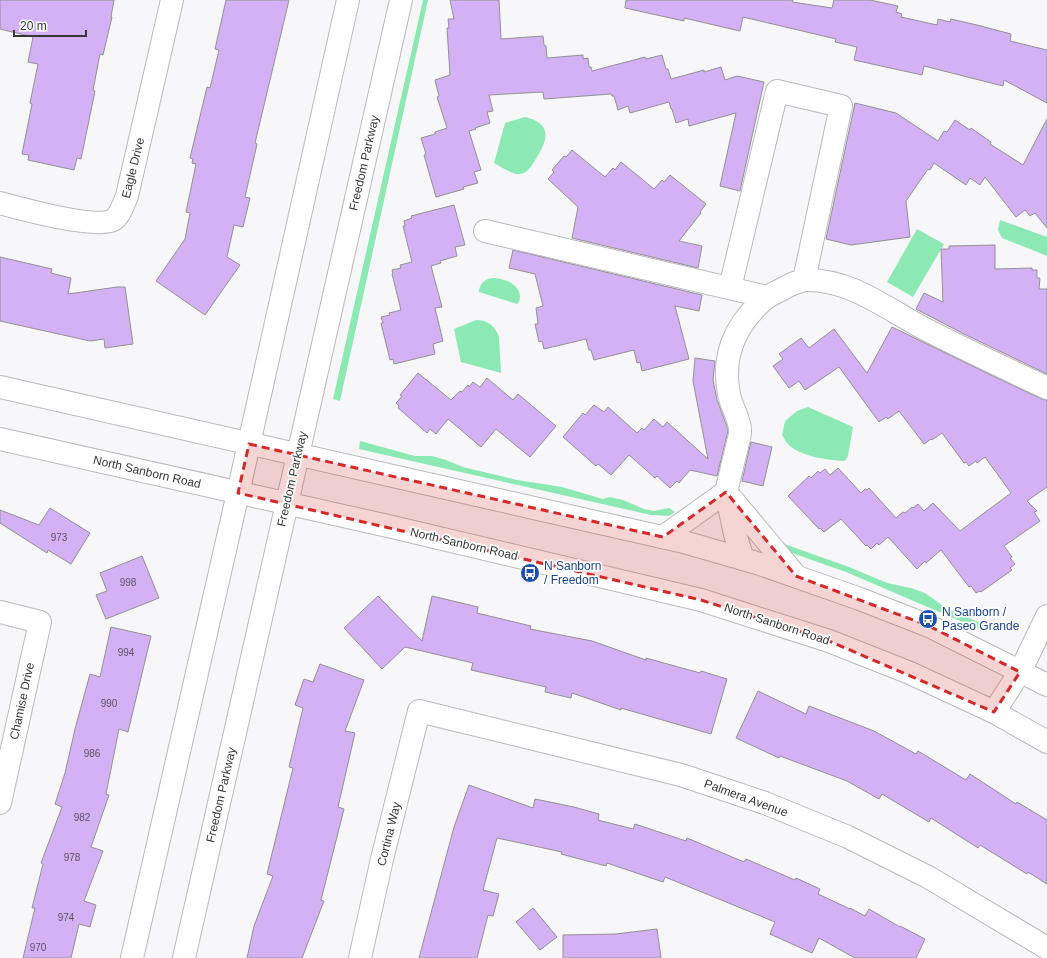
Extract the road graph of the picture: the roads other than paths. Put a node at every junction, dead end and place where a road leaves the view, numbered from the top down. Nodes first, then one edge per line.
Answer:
1 (172, 0) edge
2 (348, 0) edge
3 (401, 0) edge
4 (0, 203) edge
5 (485, 230) dead end
6 (804, 280) junction
7 (730, 288) junction
8 (767, 297) junction
9 (0, 387) edge
10 (1047, 388) edge
11 (0, 439) edge
12 (249, 444) junction
13 (298, 454) junction
14 (726, 492) junction
15 (238, 493) junction
16 (286, 504) junction
17 (663, 537) junction
18 (743, 559) junction
19 (796, 576) junction
20 (0, 612) edge
21 (1047, 616) edge
22 (1020, 672) junction
23 (1047, 685) edge
24 (419, 711) joint
25 (994, 712) junction
26 (1047, 742) edge
27 (0, 803) edge
28 (1047, 948) edge
29 (132, 958) edge
30 (184, 958) edge
31 (360, 958) edge

1 - 4 main road, Eagle Drive
2 - 12 main road
3 - 13 main road, Freedom Parkway
5 - 7 main road
6 - 7 main road
6 - 8 main road
6 - 10 main road
7 - 8 main road
8 - 14 main road
9 - 12 main road
11 - 15 main road, North Sanborn Road
12 - 13 main road
12 - 15 main road
13 - 16 main road, Freedom Parkway
13 - 17 main road
14 - 17 main road
14 - 18 main road
14 - 19 main road
15 - 16 main road, North Sanborn Road
15 - 29 main road
16 - 25 main road, North Sanborn Road
16 - 30 main road, Freedom Parkway
17 - 18 main road
18 - 19 main road
19 - 22 main road
20 - 27 main road, Chamise Drive
21 - 22 main road
22 - 23 main road
22 - 25 main road
24 - 28 main road, Palmera Avenue
24 - 31 main road, Cortina Way
25 - 26 main road, North Sanborn Road

